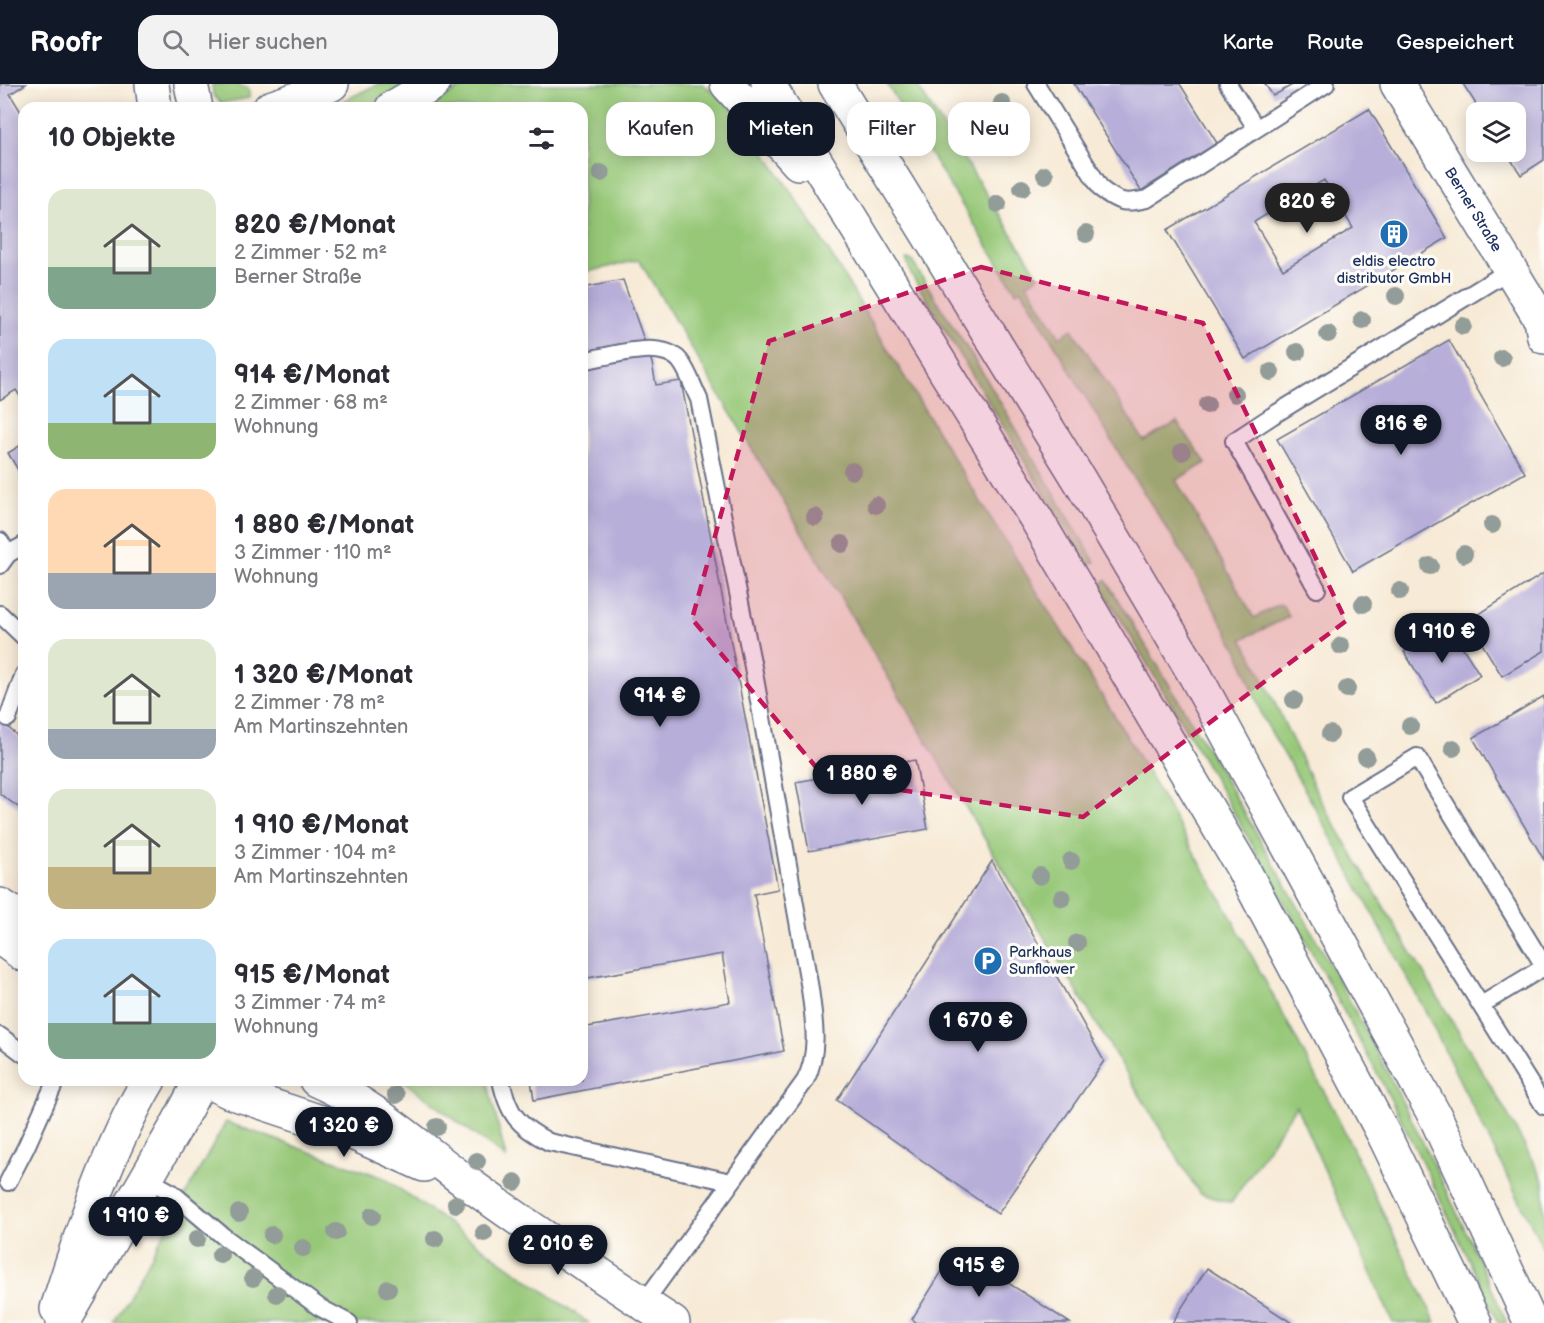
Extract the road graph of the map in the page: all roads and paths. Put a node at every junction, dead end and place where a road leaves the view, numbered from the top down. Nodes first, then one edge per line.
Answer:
1 (152, 84) edge
2 (191, 84) edge
3 (276, 84) edge
4 (297, 84) edge
5 (332, 84) edge
6 (433, 84) edge
7 (727, 84) edge
8 (768, 84) edge
9 (835, 84) edge
10 (1036, 84) edge
11 (1228, 84) edge
12 (1326, 84) edge
13 (1398, 84) edge
14 (154, 102) edge
15 (195, 102) edge
16 (288, 102) edge
17 (402, 102) edge
18 (1257, 128) junction
19 (858, 232) junction
20 (1510, 270) junction
21 (1544, 337) edge
22 (588, 360) edge
23 (18, 548) edge
24 (3, 554) edge
25 (1317, 589) dead end
26 (0, 614) edge
27 (18, 631) edge
28 (18, 690) edge
29 (8, 718) dead end
30 (0, 905) edge
31 (18, 916) edge
32 (0, 938) edge
33 (18, 951) edge
34 (1544, 966) edge
35 (1481, 1005) junction
36 (0, 1036) edge
37 (18, 1050) edge
38 (53, 1086) edge
39 (146, 1086) edge
40 (198, 1086) edge
41 (218, 1086) edge
42 (334, 1086) edge
43 (502, 1086) edge
44 (1544, 1106) edge
45 (147, 1179) junction
46 (8, 1182) dead end
47 (731, 1182) junction
48 (473, 1187) junction
49 (644, 1304) junction
50 (52, 1323) edge
51 (63, 1323) edge
52 (349, 1323) edge
53 (673, 1323) edge
54 (1475, 1323) edge
55 (1531, 1323) edge

1 - 14 main road
2 - 15 main road
3 - 4 main road
5 - 16 main road
6 - 17 main road
7 - 19 main road
8 - 19 main road
9 - 55 main road
10 - 18 lane
11 - 18 lane
12 - 18 lane
13 - 20 main road, Berner Straße
19 - 54 main road
20 - 21 main road, Berner Straße
20 - 25 lane
22 - 47 lane
23 - 24 lane
26 - 27 lane
28 - 29 lane
30 - 31 main road
32 - 33 main road
34 - 35 lane
34 - 35 lane
35 - 44 lane
36 - 37 lane
38 - 46 lane
39 - 50 main road
40 - 45 main road
41 - 48 main road
42 - 48 main road
43 - 47 lane
45 - 51 main road
45 - 52 lane
47 - 49 lane
48 - 49 main road
49 - 53 main road

